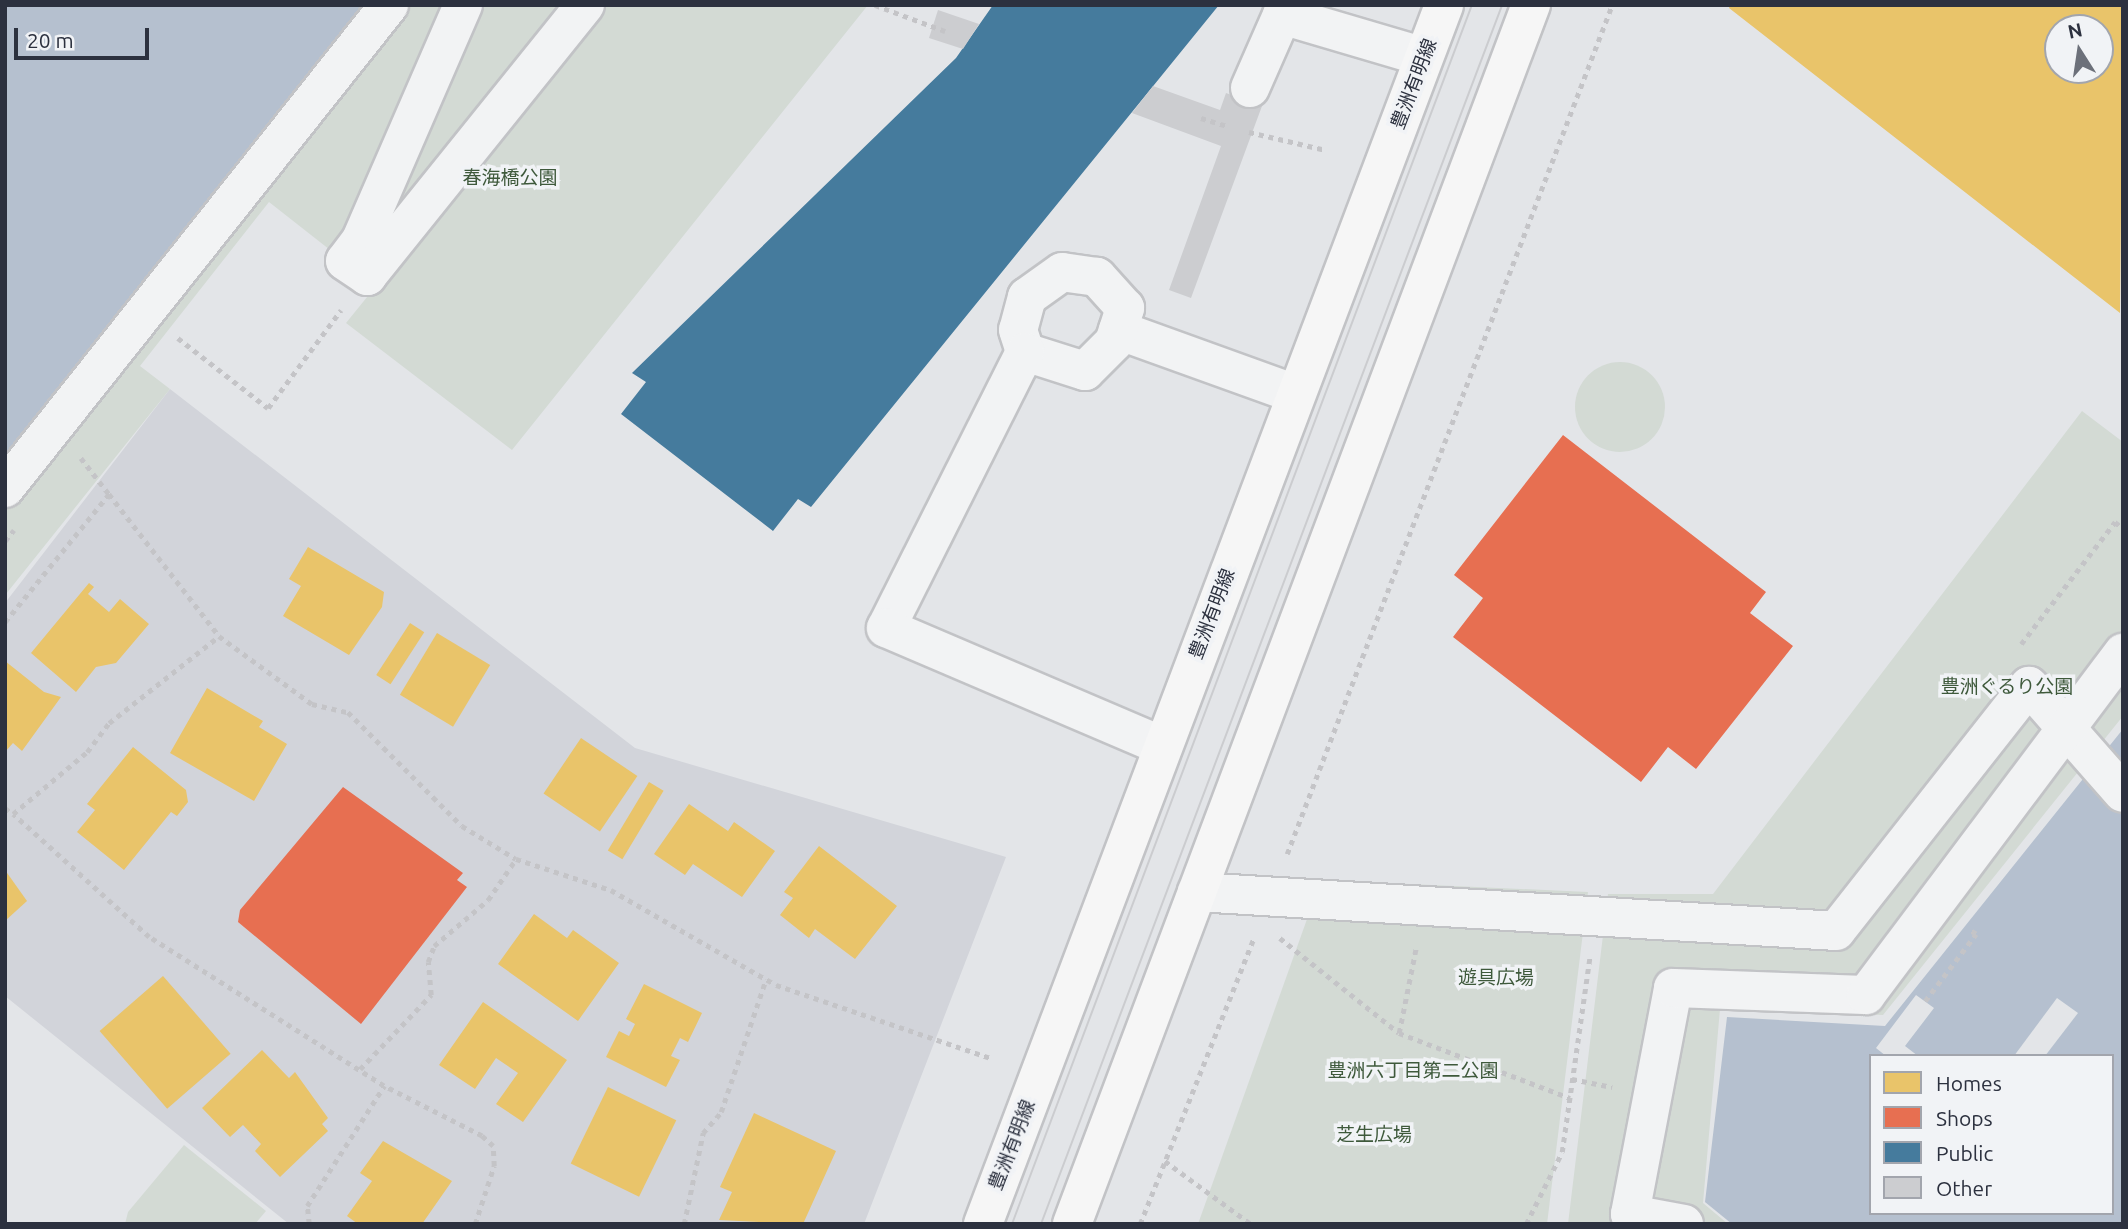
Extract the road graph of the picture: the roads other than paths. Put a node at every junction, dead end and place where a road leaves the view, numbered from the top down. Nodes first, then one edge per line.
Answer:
1 (389, 5) edge
2 (463, 5) edge
3 (585, 5) edge
4 (1444, 5) edge
5 (1531, 5) edge
6 (1421, 55) dead end
7 (1250, 88) dead end
8 (1118, 330) junction
9 (1025, 352) junction
10 (1296, 394) junction
11 (5, 488) edge
12 (2123, 653) edge
13 (2066, 728) junction
14 (1162, 746) junction
15 (2123, 793) edge
16 (1196, 891) junction
17 (983, 1224) edge
18 (1072, 1224) edge
19 (1684, 1224) edge

1 - 11 street
2 - 3 street
4 - 10 main road, 豊洲有明線
5 - 16 main road
6 - 7 street
8 - 9 street
8 - 9 street
8 - 10 street
9 - 14 street
10 - 14 main road, 豊洲有明線
12 - 13 street
13 - 15 street
13 - 16 street
13 - 19 street
14 - 17 main road, 豊洲有明線
16 - 18 main road

